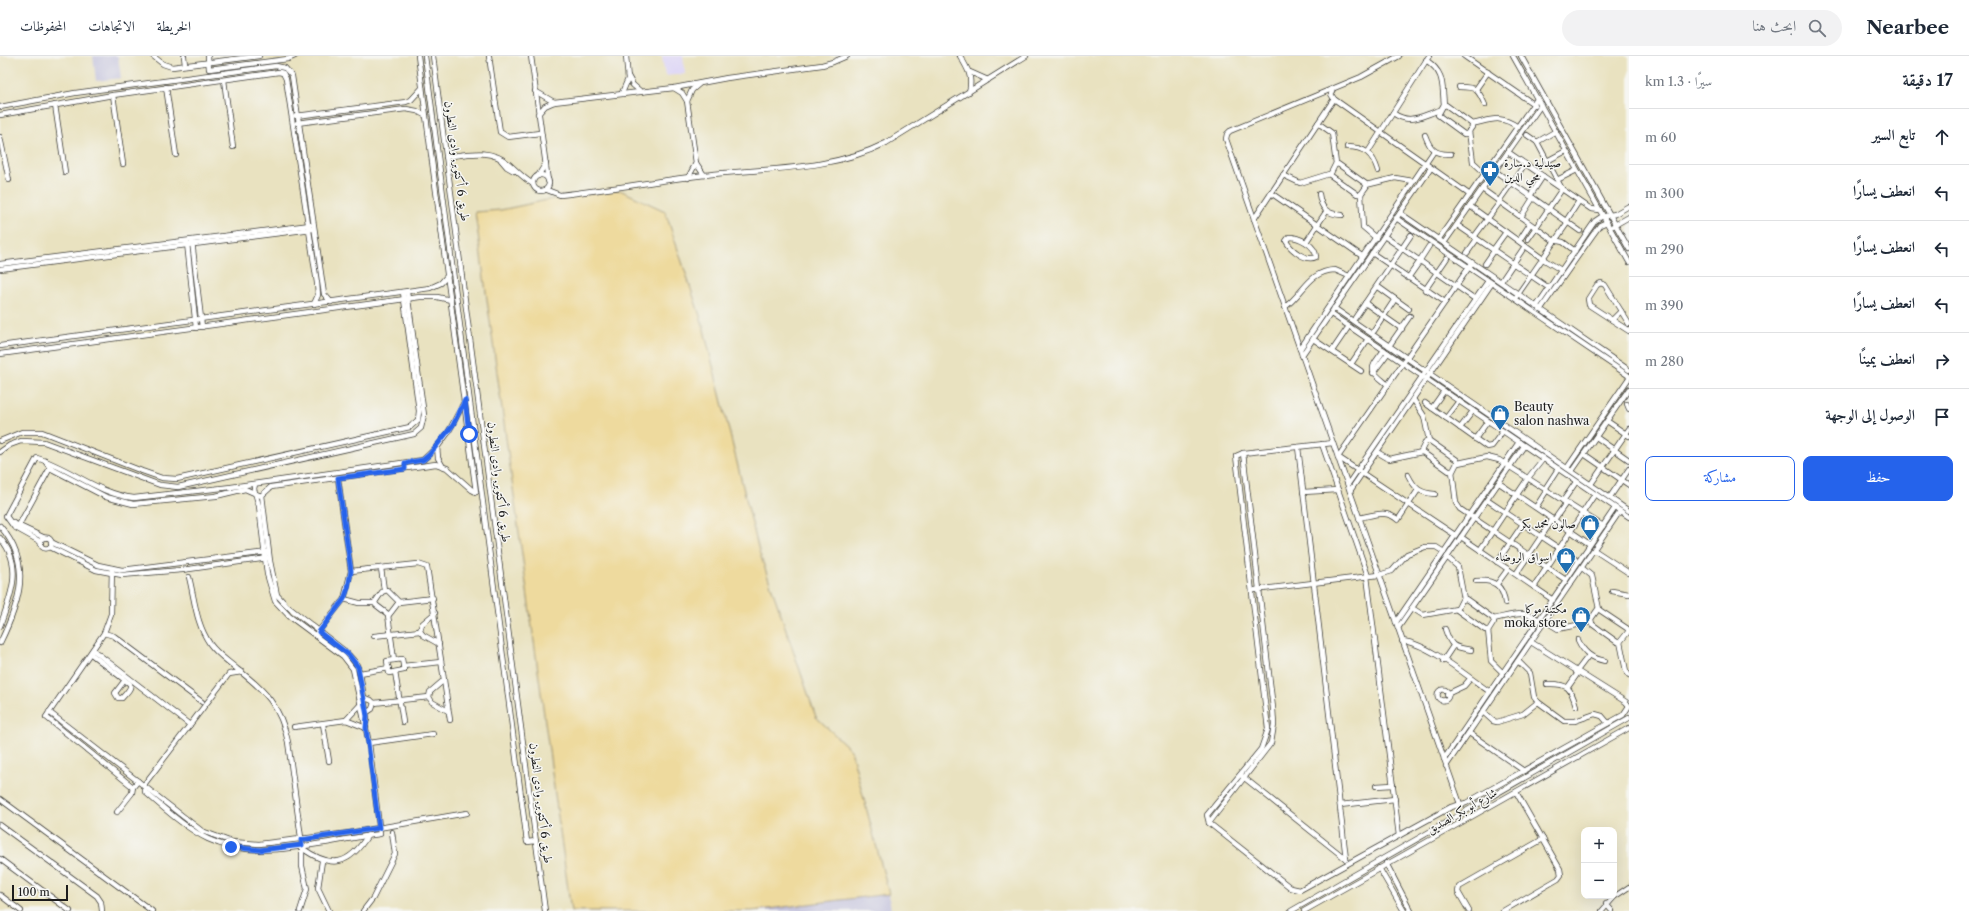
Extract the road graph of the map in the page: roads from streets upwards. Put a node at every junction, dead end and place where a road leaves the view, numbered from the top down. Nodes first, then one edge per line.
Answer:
1 (153, 56) edge
2 (162, 56) edge
3 (184, 56) edge
4 (208, 56) edge
5 (259, 56) edge
6 (296, 56) edge
7 (418, 56) edge
8 (425, 56) edge
9 (433, 56) edge
10 (489, 56) edge
11 (531, 56) edge
12 (626, 56) edge
13 (847, 56) edge
14 (960, 56) edge
15 (1026, 56) edge
16 (1399, 56) edge
17 (1464, 56) edge
18 (1513, 56) edge
19 (1521, 56) edge
20 (1428, 58) edge
21 (225, 60) junction
22 (160, 62) junction
23 (209, 62) junction
24 (185, 65) junction
25 (225, 67) junction
26 (970, 72) junction
27 (1488, 72) junction
28 (628, 76) junction
29 (224, 80) junction
30 (988, 80) junction
31 (700, 83) junction
32 (1459, 86) dead end
33 (166, 87) junction
34 (422, 88) junction
35 (674, 88) junction
36 (1333, 89) junction
37 (1476, 89) junction
38 (640, 91) junction
39 (535, 92) junction
40 (969, 92) junction
41 (75, 93) junction
42 (622, 94) junction
43 (113, 95) junction
44 (1334, 99) junction
45 (1537, 99) junction
46 (438, 100) junction
47 (431, 101) junction
48 (687, 101) junction
49 (76, 102) junction
50 (554, 102) junction
51 (398, 103) junction
52 (1534, 104) junction
53 (55, 105) junction
54 (1444, 105) junction
55 (1485, 105) dead end
56 (1540, 106) junction
57 (0, 107) edge
58 (340, 110) junction
59 (399, 110) junction
60 (1440, 110) junction
61 (1393, 113) junction
62 (538, 114) junction
63 (0, 115) edge
64 (295, 116) junction
65 (426, 116) junction
66 (341, 118) junction
67 (1318, 123) junction
68 (296, 124) junction
69 (1472, 124) junction
70 (1518, 127) junction
71 (1469, 131) junction
72 (1556, 131) junction
73 (1380, 132) junction
74 (540, 133) junction
75 (1425, 135) dead end
76 (1528, 135) dead end
77 (0, 137) edge
78 (1508, 140) junction
79 (1537, 142) junction
80 (1514, 144) junction
81 (233, 147) dead end
82 (1347, 147) dead end
83 (1434, 151) junction
84 (1368, 152) junction
85 (1508, 152) junction
86 (1564, 152) dead end
87 (1451, 154) dead end
88 (176, 155) dead end
89 (446, 157) junction
90 (1578, 159) junction
91 (1547, 161) junction
92 (1573, 162) junction
93 (546, 163) junction
94 (696, 163) junction
95 (123, 164) dead end
96 (1336, 164) junction
97 (1425, 164) junction
98 (1525, 164) junction
99 (1431, 168) junction
100 (1378, 170) dead end
101 (1495, 171) junction
102 (1575, 171) dead end
103 (65, 172) dead end
104 (1485, 173) junction
105 (1329, 174) junction
106 (704, 175) junction
107 (1284, 175) junction
108 (538, 176) junction
109 (1543, 176) junction
110 (688, 178) junction
111 (9, 180) dead end
112 (1557, 180) junction
113 (548, 181) junction
114 (1413, 181) junction
115 (1512, 183) junction
116 (533, 184) junction
117 (1366, 185) junction
118 (1482, 189) junction
119 (1562, 189) junction
120 (547, 190) junction
121 (1271, 193) junction
122 (1319, 194) dead end
123 (1361, 194) junction
124 (1470, 195) junction
125 (1531, 197) junction
126 (1579, 201) junction
127 (1500, 202) junction
128 (1470, 206) junction
129 (1629, 206) edge
130 (1548, 209) junction
131 (1600, 210) junction
132 (1621, 211) junction
133 (1326, 212) junction
134 (1400, 213) junction
135 (1342, 215) dead end
136 (1611, 216) junction
137 (1521, 217) junction
138 (1604, 217) junction
139 (1396, 218) junction
140 (1254, 219) junction
141 (1488, 219) junction
142 (1627, 219) edge
143 (1567, 222) junction
144 (1416, 224) junction
145 (1530, 224) junction
146 (1608, 224) junction
147 (1317, 225) junction
148 (1456, 225) junction
149 (1616, 225) junction
150 (314, 226) junction
151 (308, 227) junction
152 (1536, 228) junction
153 (1580, 231) dead end
154 (1412, 232) junction
155 (1506, 232) junction
156 (1585, 234) junction
157 (1384, 236) junction
158 (1375, 238) junction
159 (1476, 238) junction
160 (1590, 238) junction
161 (1528, 239) dead end
162 (1438, 240) junction
163 (1555, 240) junction
164 (1380, 241) junction
165 (1519, 241) junction
166 (1306, 242) junction
167 (189, 243) junction
168 (1444, 243) junction
169 (451, 244) junction
170 (458, 244) junction
171 (444, 246) junction
172 (1429, 246) dead end
173 (1525, 246) junction
174 (1402, 248) junction
175 (1629, 249) edge
176 (1575, 250) junction
177 (1493, 251) junction
178 (1467, 253) dead end
179 (1372, 254) junction
180 (1362, 256) junction
181 (1447, 258) dead end
182 (1542, 259) junction
183 (1420, 260) junction
184 (1629, 262) edge
185 (1472, 263) junction
186 (0, 264) edge
187 (1485, 264) dead end
188 (1513, 264) junction
189 (1390, 266) junction
190 (1469, 268) junction
191 (0, 269) edge
192 (1561, 270) junction
193 (1437, 272) junction
194 (448, 275) junction
195 (1349, 276) junction
196 (1531, 276) junction
197 (1408, 278) junction
198 (1502, 280) dead end
199 (1490, 282) junction
200 (1377, 286) junction
201 (1456, 286) junction
202 (1549, 288) junction
203 (419, 290) junction
204 (1425, 290) junction
205 (405, 292) junction
206 (1338, 292) junction
207 (1518, 294) junction
208 (1343, 296) junction
209 (420, 297) junction
210 (1395, 298) junction
211 (406, 299) junction
212 (1475, 299) junction
213 (1515, 299) junction
214 (451, 300) junction
215 (331, 302) junction
216 (1444, 302) junction
217 (1365, 303) junction
218 (314, 304) junction
219 (1285, 306) junction
220 (1334, 308) junction
221 (1538, 308) junction
222 (1410, 309) dead end
223 (1621, 311) junction
224 (1330, 314) junction
225 (1383, 316) junction
226 (1410, 316) dead end
227 (1355, 318) dead end
228 (201, 319) junction
229 (195, 320) junction
230 (1612, 320) junction
231 (1629, 324) edge
232 (202, 327) junction
233 (196, 328) junction
234 (1402, 328) junction
235 (1347, 329) dead end
236 (1374, 331) dead end
237 (1629, 331) edge
238 (1313, 339) junction
239 (1368, 339) junction
240 (1580, 340) junction
241 (0, 346) edge
242 (1390, 346) junction
243 (1300, 349) junction
244 (1332, 351) junction
245 (1386, 352) junction
246 (0, 354) edge
247 (1302, 355) junction
248 (1406, 358) junction
249 (1403, 363) junction
250 (1351, 364) junction
251 (1629, 370) edge
252 (1361, 371) dead end
253 (1428, 373) junction
254 (1629, 377) edge
255 (1424, 378) junction
256 (1388, 384) junction
257 (1629, 389) edge
258 (1444, 391) junction
259 (1413, 399) junction
260 (465, 400) junction
261 (1459, 401) junction
262 (1425, 402) dead end
263 (1432, 408) junction
264 (1473, 411) junction
265 (1484, 411) junction
266 (1481, 416) junction
267 (1446, 418) junction
268 (1600, 421) junction
269 (1488, 422) junction
270 (1606, 423) junction
271 (1460, 428) junction
272 (1389, 429) junction
273 (1629, 429) edge
274 (1503, 432) junction
275 (1627, 435) edge
276 (1596, 437) junction
277 (1475, 439) junction
278 (0, 441) edge
279 (1429, 441) junction
280 (1519, 442) junction
281 (1333, 443) junction
282 (1322, 444) junction
283 (437, 446) junction
284 (1524, 446) junction
285 (1298, 447) junction
286 (1541, 450) junction
287 (1614, 450) junction
288 (0, 452) edge
289 (1377, 452) junction
290 (1422, 452) junction
291 (1243, 453) junction
292 (1584, 454) junction
293 (1538, 455) junction
294 (1338, 457) junction
295 (1543, 459) junction
296 (1629, 460) edge
297 (416, 461) junction
298 (45, 462) junction
299 (405, 463) junction
300 (1458, 463) junction
301 (1504, 463) junction
302 (442, 465) junction
303 (237, 466) junction
304 (385, 466) junction
305 (377, 467) junction
306 (417, 467) junction
307 (1510, 467) junction
308 (1603, 467) junction
309 (50, 468) junction
310 (1567, 468) junction
311 (405, 469) junction
312 (1558, 469) junction
313 (1629, 469) edge
314 (1452, 471) junction
315 (1572, 471) junction
316 (386, 472) junction
317 (1360, 472) junction
318 (239, 473) junction
319 (378, 473) junction
320 (1408, 475) dead end
321 (73, 477) junction
322 (299, 478) junction
323 (338, 478) junction
324 (1528, 478) junction
325 (1622, 480) junction
326 (1499, 482) junction
327 (1576, 482) junction
328 (300, 483) junction
329 (255, 484) junction
330 (1348, 484) junction
331 (1591, 484) junction
332 (1629, 485) edge
333 (232, 489) junction
334 (1338, 490) junction
335 (1418, 490) junction
336 (1546, 490) junction
337 (1350, 491) junction
338 (1303, 492) junction
339 (1435, 494) dead end
340 (1595, 494) junction
341 (260, 495) junction
342 (1517, 495) junction
343 (1610, 497) junction
344 (1487, 500) junction
345 (1478, 502) junction
346 (1564, 502) junction
347 (1409, 504) junction
348 (1482, 506) junction
349 (1536, 507) junction
350 (1615, 508) junction
351 (1628, 508) edge
352 (1620, 511) junction
353 (1505, 512) junction
354 (1582, 513) junction
355 (1469, 515) junction
356 (1359, 518) junction
357 (1474, 518) junction
358 (1629, 518) edge
359 (1554, 520) junction
360 (11, 522) junction
361 (1523, 524) junction
362 (19, 525) junction
363 (0, 526) edge
364 (1603, 526) junction
365 (1493, 530) junction
366 (1571, 531) junction
367 (1455, 535) junction
368 (1542, 536) junction
369 (1461, 537) junction
370 (0, 538) edge
371 (45, 538) junction
372 (41, 542) junction
373 (1510, 543) junction
374 (1588, 543) dead end
375 (51, 544) junction
376 (1560, 549) junction
377 (1480, 550) junction
378 (1594, 550) junction
379 (267, 552) junction
380 (1444, 552) junction
381 (1529, 555) junction
382 (1447, 557) junction
383 (268, 558) junction
384 (1575, 560) dead end
385 (192, 562) junction
386 (1497, 562) junction
387 (112, 568) junction
388 (193, 568) junction
389 (381, 568) junction
390 (1547, 568) junction
391 (1582, 568) junction
392 (1508, 569) junction
393 (351, 571) junction
394 (1572, 571) junction
395 (1629, 572) edge
396 (112, 574) junction
397 (1516, 574) junction
398 (1577, 574) junction
399 (1379, 575) junction
400 (1368, 576) junction
401 (189, 577) dead end
402 (1566, 580) junction
403 (1476, 581) dead end
404 (1314, 583) junction
405 (1497, 584) junction
406 (1534, 587) junction
407 (384, 590) junction
408 (1251, 590) junction
409 (1258, 590) junction
410 (1612, 591) dead end
411 (1629, 594) edge
412 (432, 598) junction
413 (1415, 598) junction
414 (344, 599) junction
415 (1464, 599) junction
416 (1552, 600) junction
417 (399, 602) junction
418 (375, 603) junction
419 (1505, 603) dead end
420 (1412, 608) junction
421 (1457, 609) junction
422 (1599, 609) junction
423 (435, 613) junction
424 (388, 615) junction
425 (1493, 619) junction
426 (1539, 620) junction
427 (1545, 621) junction
428 (1396, 622) junction
429 (1591, 622) junction
430 (0, 626) edge
431 (1398, 628) junction
432 (1628, 628) edge
433 (6, 629) junction
434 (1445, 629) dead end
435 (1488, 630) junction
436 (420, 631) junction
437 (319, 632) junction
438 (104, 633) junction
439 (390, 634) junction
440 (1, 636) edge
441 (315, 636) junction
442 (374, 636) dead end
443 (1578, 640) dead end
444 (1402, 641) junction
445 (1531, 642) junction
446 (1620, 642) junction
447 (0, 643) edge
448 (439, 644) junction
449 (1453, 646) junction
450 (1471, 650) dead end
451 (92, 652) junction
452 (1589, 656) junction
453 (394, 660) junction
454 (228, 661) junction
455 (1444, 661) junction
456 (1518, 661) junction
457 (1605, 661) dead end
458 (441, 662) junction
459 (403, 666) junction
460 (388, 668) junction
461 (1504, 670) junction
462 (242, 672) junction
463 (395, 672) junction
464 (1510, 672) junction
465 (1577, 672) junction
466 (360, 673) junction
467 (229, 674) junction
468 (1629, 674) edge
469 (1470, 678) junction
470 (125, 680) dead end
471 (444, 680) junction
472 (1547, 684) dead end
473 (1568, 687) junction
474 (1490, 692) junction
475 (1447, 694) dead end
476 (429, 697) junction
477 (364, 698) junction
478 (400, 701) junction
479 (202, 702) dead end
480 (1538, 702) junction
481 (1628, 703) edge
482 (374, 704) junction
483 (360, 705) junction
484 (1576, 706) dead end
485 (448, 711) junction
486 (366, 712) junction
487 (1483, 712) junction
488 (47, 714) junction
489 (1629, 718) edge
490 (346, 720) junction
491 (450, 720) dead end
492 (403, 722) dead end
493 (1608, 723) junction
494 (323, 724) junction
495 (190, 725) junction
496 (366, 726) junction
497 (294, 727) dead end
498 (1629, 728) edge
499 (1469, 733) junction
500 (433, 734) dead end
501 (369, 743) junction
502 (1444, 759) junction
503 (330, 761) dead end
504 (1446, 766) junction
505 (1542, 768) junction
506 (1524, 771) junction
507 (1545, 775) junction
508 (1242, 776) junction
509 (138, 781) junction
510 (1393, 785) junction
511 (1376, 786) dead end
512 (133, 787) junction
513 (144, 787) junction
514 (1516, 792) junction
515 (0, 799) edge
516 (1395, 799) junction
517 (1485, 800) junction
518 (1460, 804) junction
519 (1340, 805) junction
520 (1489, 807) junction
521 (117, 812) dead end
522 (467, 812) dead end
523 (0, 825) edge
524 (379, 828) junction
525 (392, 832) dead end
526 (368, 835) junction
527 (1399, 836) junction
528 (1543, 839) junction
529 (536, 841) junction
530 (302, 845) junction
531 (0, 859) edge
532 (1384, 859) junction
533 (322, 861) junction
534 (1348, 861) junction
535 (1376, 863) junction
536 (1387, 866) junction
537 (1380, 869) junction
538 (1629, 887) edge
539 (0, 895) edge
540 (1313, 899) junction
541 (1316, 904) junction
542 (1606, 904) junction
543 (1408, 905) junction
544 (1403, 910) edge
545 (21, 911) edge
546 (70, 911) edge
547 (102, 911) edge
548 (152, 911) edge
549 (300, 911) edge
550 (329, 911) edge
551 (363, 911) edge
552 (545, 911) edge
553 (1291, 911) edge
554 (1304, 911) edge
555 (1411, 911) edge
556 (1469, 911) edge
557 (1503, 911) edge
558 (1602, 911) edge
559 (1612, 911) edge

1 - 22 street
2 - 22 street
3 - 24 street
4 - 23 street
5 - 21 street
6 - 25 street
7 - 34 street
8 - 47 street, طريق 6 أكتوبر, وادى النطرون
9 - 46 street, طريق 6 أكتوبر, وادى النطرون
10 - 74 street
11 - 39 street
12 - 28 street
13 - 31 street
14 - 26 street
15 - 30 street
16 - 36 street
17 - 27 street
18 - 45 street
19 - 90 street
20 - 54 street
20 - 61 street
21 - 23 street
21 - 25 street
22 - 24 street
23 - 24 street
23 - 25 street
26 - 30 street
26 - 40 street
27 - 37 street
27 - 52 street
28 - 38 street
28 - 42 street
29 - 33 street
29 - 64 street
29 - 81 street
30 - 40 street
31 - 35 street
31 - 48 street
32 - 37 street
33 - 43 street
33 - 88 street
34 - 51 street
34 - 65 street
35 - 38 street
35 - 48 street
36 - 44 street
36 - 140 street
37 - 55 street
38 - 42 street
39 - 50 street
39 - 62 street
40 - 106 street
41 - 49 street
41 - 57 street
41 - 64 street
42 - 50 street
43 - 49 street
43 - 95 street
44 - 67 street
44 - 73 street
45 - 52 street
45 - 56 street
46 - 47 street
46 - 89 street, طريق 6 أكتوبر, وادى النطرون
47 - 169 street, طريق 6 أكتوبر, وادى النطرون
48 - 94 street
49 - 53 street
50 - 62 street
51 - 58 street
51 - 59 street
52 - 56 street
52 - 70 street
53 - 63 street
53 - 103 street
54 - 60 street
54 - 69 street
56 - 72 street
56 - 80 street
58 - 64 street
58 - 66 street
59 - 65 street
59 - 66 street
60 - 61 street
60 - 71 street
61 - 73 street
62 - 74 street
64 - 68 street
65 - 171 street
66 - 68 street
67 - 96 street
67 - 107 street
68 - 150 street
68 - 151 street
69 - 70 street
69 - 71 street
70 - 78 street
71 - 104 street
72 - 79 street
72 - 92 street
73 - 84 street
73 - 97 street
74 - 93 street
75 - 83 street
76 - 79 street
77 - 111 street
78 - 80 street
78 - 104 street
79 - 91 street
80 - 85 street
82 - 84 street
83 - 87 street
83 - 97 street
84 - 100 street
85 - 98 street
85 - 101 street
86 - 91 street
89 - 116 street
89 - 170 street, طريق 6 أكتوبر, وادى النطرون
90 - 92 street
90 - 136 street
91 - 112 street
92 - 131 street
93 - 108 street
93 - 113 street
94 - 106 street
94 - 110 street
96 - 105 street
96 - 117 street
97 - 99 street
97 - 114 street
98 - 109 street
98 - 115 street
99 - 124 street
99 - 134 street
101 - 115 street
101 - 118 street
102 - 112 street
104 - 124 street
105 - 107 street
105 - 123 street
106 - 110 street
107 - 121 street
108 - 113 street
108 - 116 street
109 - 119 street
109 - 125 street
110 - 120 street
112 - 119 street
113 - 120 street
114 - 117 street
114 - 158 street
115 - 125 street
115 - 127 street
116 - 120 street
117 - 123 street
118 - 127 street
118 - 128 street
119 - 126 street
119 - 130 street
121 - 140 street
121 - 147 street
122 - 133 street
123 - 158 street
124 - 162 street
125 - 130 street
125 - 137 street
126 - 131 street
126 - 143 street
127 - 137 street
127 - 141 street
128 - 141 street
128 - 148 street
129 - 132 street
130 - 143 street
130 - 152 street
131 - 138 street
132 - 136 street
132 - 142 street
133 - 135 street
133 - 147 street
134 - 139 street
134 - 144 street
136 - 138 street
136 - 149 street
137 - 145 street
138 - 146 street
138 - 156 street
139 - 154 street
139 - 157 street
140 - 219 street
141 - 155 street
141 - 159 street
142 - 149 street
143 - 153 street
143 - 163 street
144 - 154 street
144 - 162 street
145 - 152 street
145 - 165 street
146 - 149 street
146 - 160 street
146 - 184 street
147 - 166 street
147 - 180 street
148 - 159 street
148 - 168 street
149 - 175 street
150 - 151 street
150 - 215 street
151 - 167 street
151 - 218 street
152 - 161 street
152 - 163 street
154 - 174 street
154 - 190 street
155 - 165 street
155 - 177 street
156 - 160 street
156 - 176 street
157 - 164 street
157 - 174 street
158 - 164 street
158 - 180 street
159 - 177 street
159 - 178 street
160 - 221 street
162 - 168 street
163 - 176 street
163 - 182 street
164 - 179 street
165 - 173 street
166 - 166 street
167 - 186 street
167 - 191 street
167 - 228 street
167 - 229 street
168 - 185 street
169 - 170 street
169 - 171 street
169 - 529 street, طريق 6 أكتوبر, وادى النطرون
170 - 529 street, طريق 6 أكتوبر, وادى النطرون
171 - 194 street
172 - 183 street
173 - 182 street
173 - 188 street
174 - 183 street
174 - 189 street
176 - 192 street
177 - 187 street
177 - 188 street
179 - 189 street
179 - 208 street
180 - 195 street
181 - 193 street
182 - 192 street
182 - 196 street
183 - 193 street
183 - 197 street
185 - 190 street
185 - 207 street
188 - 196 street
188 - 198 street
189 - 197 street
189 - 200 street
190 - 199 street
190 - 201 street
192 - 202 street
193 - 201 street
193 - 204 street
194 - 203 street
194 - 214 street
195 - 206 street
195 - 219 street
196 - 202 street
196 - 207 street
197 - 204 street
199 - 212 street
199 - 213 street
199 - 253 street
200 - 210 street
200 - 217 street
201 - 212 street
201 - 216 street
202 - 221 street
203 - 205 street
203 - 209 street
204 - 216 street
205 - 211 street
205 - 215 street
206 - 208 street
206 - 243 street
207 - 213 street
207 - 221 street
208 - 220 street
209 - 211 street
209 - 214 street
210 - 222 street
210 - 225 street
211 - 232 street
211 - 303 street
211 - 318 street
212 - 253 street
213 - 240 street
214 - 260 street
215 - 218 street
216 - 248 street
217 - 225 street
217 - 227 street
218 - 228 street
219 - 243 street
220 - 224 street
220 - 242 street
221 - 240 street
223 - 230 street
223 - 230 street
223 - 231 street
224 - 238 street
224 - 239 street
225 - 234 street
225 - 236 street
226 - 234 street
228 - 229 street
228 - 232 street
229 - 233 street
229 - 241 street
230 - 237 street
232 - 233 street
233 - 246 street
234 - 242 street
235 - 244 street
238 - 244 street
238 - 247 street
239 - 245 street
239 - 250 street
240 - 251 street
240 - 254 street
242 - 248 street
243 - 247 street
244 - 250 street
245 - 249 street
245 - 256 street
247 - 281 street
248 - 249 street
248 - 253 street
249 - 255 street
249 - 256 street
250 - 252 street
253 - 255 street
253 - 265 street
254 - 268 street
255 - 258 street
255 - 259 street
255 - 272 street
256 - 294 street
257 - 270 street
258 - 261 street
258 - 263 street
259 - 272 street
259 - 279 street
260 - 283 street
260 - 302 street
261 - 264 street
261 - 267 street
262 - 263 street
263 - 267 street
264 - 266 street
264 - 271 street
265 - 266 street
265 - 286 street
266 - 269 street
267 - 271 street
268 - 270 street
268 - 310 street
269 - 274 street
269 - 277 street
270 - 275 street
270 - 276 street
271 - 277 street
272 - 289 street
272 - 317 street
273 - 275 street
274 - 277 street
274 - 280 street
275 - 287 street
276 - 287 street
276 - 292 street
278 - 303 street
279 - 290 street
279 - 300 street
280 - 284 street
280 - 301 street
281 - 282 street
281 - 294 street
282 - 285 street
282 - 334 street
283 - 297 street
283 - 302 street
284 - 293 street
284 - 307 street
285 - 291 street
285 - 338 street
286 - 293 street
286 - 310 street
287 - 296 street
287 - 308 street
288 - 318 street
289 - 290 street
289 - 317 street
290 - 314 street
291 - 408 street
291 - 409 street
292 - 308 street
292 - 315 street
293 - 295 street
294 - 317 street
294 - 330 street
295 - 312 street
295 - 324 street
297 - 299 street
297 - 306 street
298 - 309 street
298 - 321 street
298 - 360 street
299 - 304 street
299 - 311 street
300 - 301 street
300 - 314 street
301 - 307 street
301 - 345 street
302 - 306 street
303 - 318 street
304 - 305 street
304 - 316 street
305 - 319 street
305 - 322 street
306 - 311 street
307 - 324 street
307 - 326 street
308 - 325 street
308 - 331 street
309 - 321 street
309 - 362 street
310 - 315 street
311 - 316 street
312 - 327 street
312 - 336 street
313 - 325 street
314 - 355 street
315 - 331 street
316 - 319 street
317 - 330 street
317 - 337 street
317 - 347 street
319 - 323 street
320 - 335 street
321 - 333 street
322 - 328 street
322 - 329 street
323 - 328 street
323 - 393 street
324 - 336 street
324 - 342 street
325 - 332 street
325 - 343 street
326 - 342 street
326 - 344 street
327 - 340 street
327 - 346 street
328 - 341 street
329 - 333 street
329 - 341 street
330 - 337 street
331 - 343 street
333 - 341 street
334 - 338 street
334 - 400 street
335 - 339 street
335 - 347 street
336 - 346 street
336 - 349 street
337 - 356 street
338 - 404 street
340 - 350 street
340 - 354 street
341 - 379 street
342 - 349 street
342 - 353 street
343 - 351 street
344 - 348 street
344 - 353 street
345 - 348 street
345 - 355 street
346 - 354 street
346 - 359 street
347 - 356 street
347 - 367 street
348 - 357 street
349 - 359 street
350 - 352 street
350 - 364 street
352 - 358 street
352 - 378 street
353 - 361 street
353 - 365 street
354 - 364 street
354 - 366 street
355 - 357 street
355 - 367 street
356 - 399 street
357 - 365 street
357 - 369 street
359 - 366 street
359 - 368 street
360 - 362 street
360 - 372 street
361 - 368 street
361 - 373 street
362 - 371 street
363 - 433 street
364 - 394 street
365 - 373 street
365 - 377 street
366 - 374 street
366 - 376 street
367 - 380 street
368 - 376 street
368 - 381 street
369 - 377 street
369 - 382 street
370 - 430 street
371 - 372 street
371 - 375 street
372 - 375 street
373 - 381 street
373 - 386 street
375 - 387 street
375 - 396 street
376 - 384 street
376 - 390 street
377 - 386 street
378 - 391 street
378 - 395 street
379 - 383 street
379 - 385 street
380 - 399 street
380 - 413 street
381 - 390 street
381 - 397 street
382 - 413 street
382 - 415 street
383 - 388 street
383 - 437 street
383 - 441 street
385 - 387 street
385 - 388 street
386 - 392 street
387 - 396 street
388 - 396 street
389 - 393 street
389 - 407 street
389 - 412 street
390 - 402 street
390 - 406 street
391 - 398 street
391 - 422 street
392 - 397 street
392 - 405 street
393 - 414 street
394 - 398 street
394 - 402 street
396 - 438 street
397 - 406 street
398 - 427 street
399 - 400 street
399 - 428 street
400 - 404 street
400 - 510 street
401 - 454 street
402 - 416 street
403 - 405 street
404 - 409 street
404 - 519 street
405 - 419 street
406 - 416 street
407 - 417 street
407 - 418 street
408 - 409 street
408 - 508 street
409 - 508 street
410 - 411 street
412 - 417 street
412 - 423 street
413 - 420 street
413 - 428 street
414 - 418 street
414 - 437 street
415 - 421 street
415 - 425 street
416 - 426 street
417 - 424 street
418 - 424 street
420 - 421 street
420 - 431 street
421 - 435 street
422 - 429 street
422 - 432 street
423 - 436 street
423 - 448 street
424 - 439 street
425 - 426 street
425 - 435 street
426 - 461 street
427 - 429 street
427 - 445 street
428 - 431 street
429 - 446 street
430 - 433 street
431 - 444 street
432 - 446 street
433 - 440 street
434 - 449 street
435 - 461 street
436 - 439 street
436 - 448 street
437 - 441 street
437 - 466 street
438 - 451 street
438 - 479 street
439 - 442 street
439 - 453 street
440 - 447 street
441 - 483 street
443 - 452 street
444 - 455 street
444 - 502 street
445 - 456 street
445 - 465 street
446 - 468 street
448 - 458 street
449 - 450 street
449 - 455 street
451 - 470 street
451 - 488 street
451 - 495 street
452 - 457 street
452 - 465 street
453 - 459 street
453 - 460 street
454 - 462 street
454 - 467 street
455 - 469 street
456 - 464 street
456 - 480 street
458 - 459 street
458 - 471 street
459 - 463 street
460 - 463 street
460 - 466 street
461 - 464 street
461 - 474 street
462 - 467 street
462 - 530 street
463 - 478 street
464 - 487 street
465 - 473 street
465 - 481 street
466 - 477 street
467 - 495 street
469 - 474 street
469 - 475 street
471 - 476 street
471 - 485 street
472 - 473 street
473 - 484 street
474 - 502 street
476 - 478 street
476 - 485 street
477 - 482 street
477 - 486 street
478 - 482 street
478 - 492 street
480 - 487 street
480 - 493 street
481 - 493 street
482 - 486 street
483 - 490 street
483 - 496 street
485 - 491 street
486 - 496 street
487 - 499 street
488 - 509 street
488 - 512 street
489 - 505 street
490 - 494 street
490 - 496 street
493 - 506 street
494 - 497 street
494 - 503 street
495 - 513 street
496 - 501 street
498 - 507 street, شارع أبو بكر الصديق
499 - 504 street
499 - 506 street
500 - 501 street
501 - 524 street
502 - 504 street
504 - 518 street
505 - 507 street
505 - 517 street
506 - 518 street
507 - 514 street, شارع أبو بكر الصديق
508 - 534 street
508 - 534 street
509 - 512 street
509 - 513 street
510 - 511 street
510 - 516 street
512 - 521 street
513 - 530 street
514 - 520 street, شارع أبو بكر الصديق
514 - 528 street
515 - 548 street
516 - 519 street
516 - 527 street
517 - 520 street
517 - 532 street
518 - 527 street
519 - 534 street
520 - 536 street, شارع أبو بكر الصديق
522 - 524 street
523 - 547 street
524 - 526 street
524 - 530 street
525 - 551 street
526 - 530 street
526 - 533 street
527 - 534 street
528 - 556 street
528 - 557 street
529 - 552 street, طريق 6 أكتوبر, وادى النطرون
530 - 533 street
530 - 549 street
531 - 546 street
532 - 535 street
532 - 536 street
533 - 550 street
535 - 537 street
535 - 540 street
536 - 537 street, شارع أبو بكر الصديق
536 - 543 street
537 - 541 street, شارع أبو بكر الصديق
537 - 544 street
538 - 542 street
539 - 545 street
540 - 541 street
540 - 553 street
541 - 554 street, شارع أبو بكر الصديق
542 - 558 street
542 - 559 street
543 - 544 street
543 - 555 street

